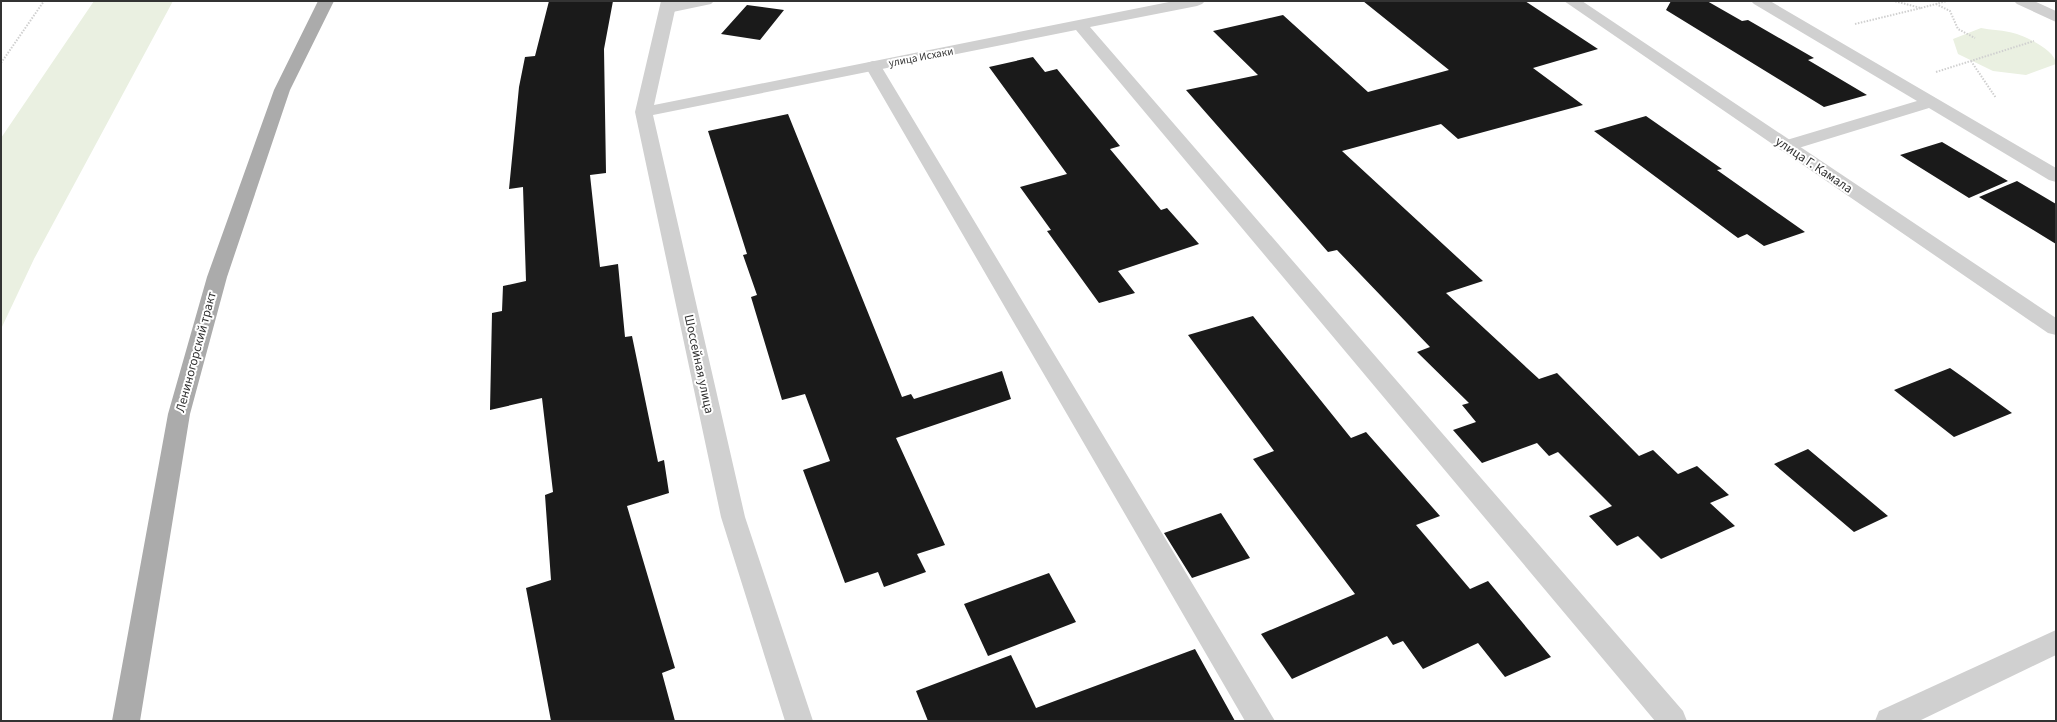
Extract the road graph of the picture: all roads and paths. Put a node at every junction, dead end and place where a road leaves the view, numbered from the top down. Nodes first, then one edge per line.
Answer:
1 (44, 1) edge
2 (326, 1) edge
3 (706, 1) edge
4 (1197, 1) edge
5 (1572, 1) edge
6 (1759, 1) edge
7 (1894, 1) edge
8 (1947, 1) edge
9 (2022, 1) edge
10 (669, 4) edge
11 (1936, 4) junction
12 (1146, 6) edge
13 (1921, 8) junction
14 (2056, 17) edge
15 (1080, 26) junction
16 (1815, 34) junction
17 (1975, 38) dead end
18 (2034, 41) dead end
19 (1971, 61) junction
20 (1, 63) edge
21 (873, 66) junction
22 (1900, 84) junction
23 (1996, 98) dead end
24 (1931, 102) junction
25 (644, 112) junction
26 (1786, 146) junction
27 (2056, 176) edge
28 (2056, 328) edge
29 (2056, 642) edge
30 (126, 721) edge
31 (800, 721) edge
32 (1261, 721) edge
33 (1674, 721) edge
34 (1889, 721) edge

1 - 20 path
2 - 30 main road, Лениногорский тракт
3 - 10 street
4 - 12 street, улица Исхаки
5 - 26 street, улица Г. Камала
6 - 16 street
7 - 13 path
8 - 11 path
9 - 14 street
10 - 25 street, Шоссейная улица
11 - 13 path
11 - 17 path
12 - 15 street, улица Исхаки
13 - 16 path
15 - 21 street, улица Исхаки
15 - 33 street
16 - 22 street
18 - 19 path
19 - 22 path
19 - 23 path
21 - 25 street, улица Исхаки
21 - 32 street
22 - 24 street
24 - 26 street
24 - 27 street
25 - 31 street, Шоссейная улица
26 - 28 street, улица Г. Камала
29 - 34 street

